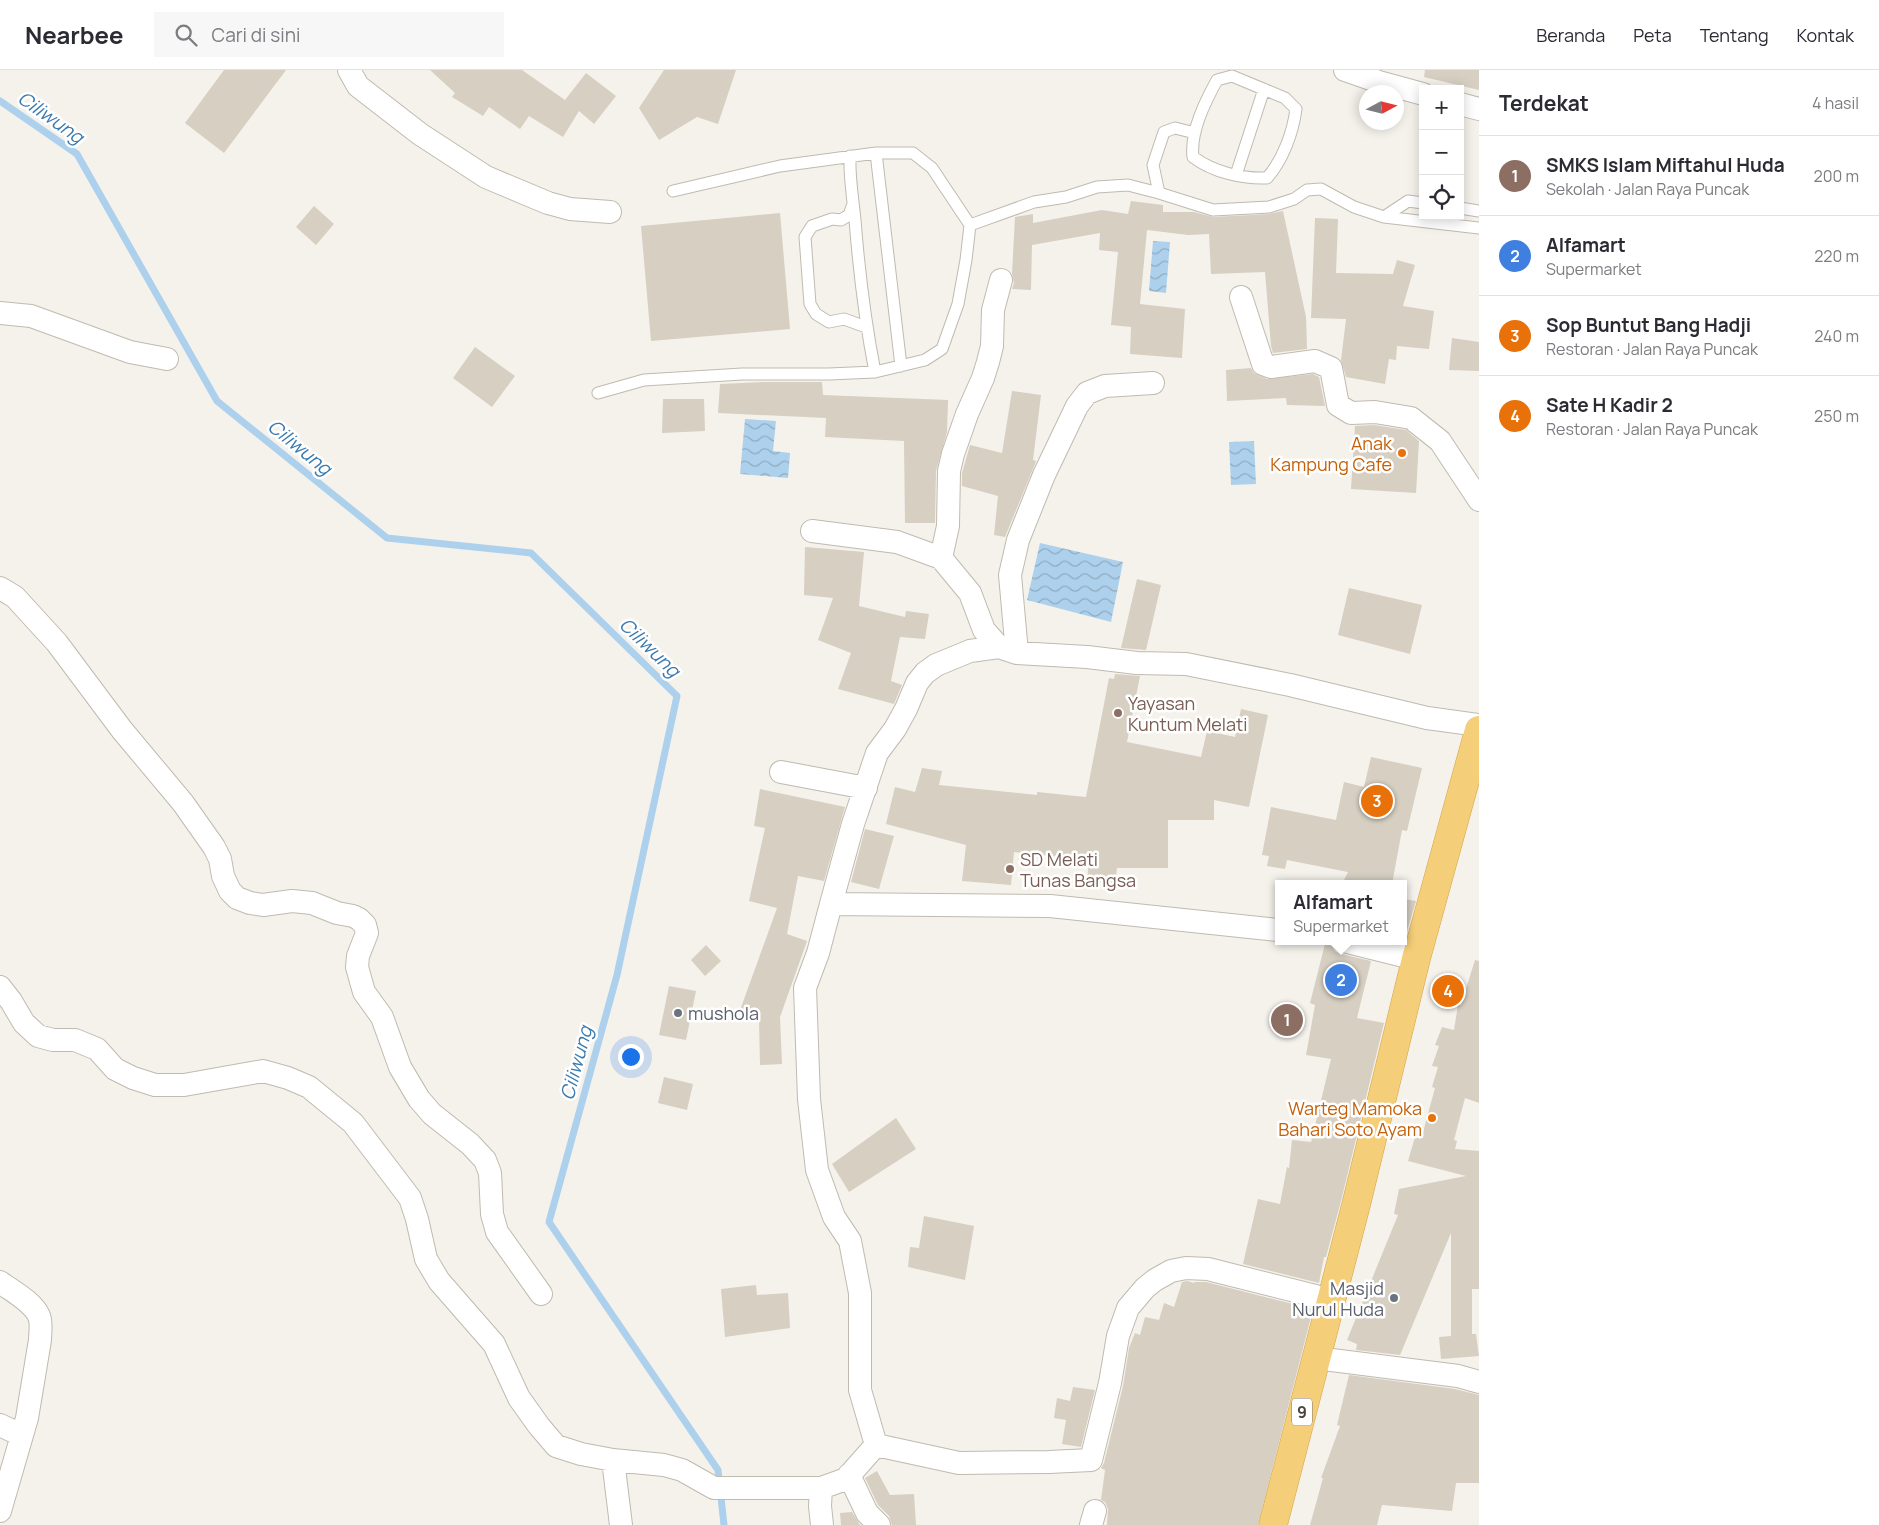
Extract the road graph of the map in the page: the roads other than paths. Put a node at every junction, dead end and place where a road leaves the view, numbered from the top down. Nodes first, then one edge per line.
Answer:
1 (349, 70) edge
2 (1345, 70) edge
3 (1264, 89) junction
4 (1419, 93) edge
5 (1464, 105) edge
6 (1479, 109) edge
7 (1195, 132) junction
8 (876, 153) junction
9 (850, 156) junction
10 (1236, 175) junction
11 (673, 191) dead end
12 (1159, 193) junction
13 (1419, 202) edge
14 (853, 204) junction
15 (1464, 209) edge
16 (1479, 211) edge
17 (610, 212) dead end
18 (1384, 217) junction
19 (970, 225) junction
20 (1479, 228) edge
21 (1001, 280) dead end
22 (1242, 297) dead end
23 (0, 313) edge
24 (866, 327) junction
25 (167, 359) dead end
26 (901, 366) junction
27 (875, 372) junction
28 (1153, 383) dead end
29 (598, 393) dead end
30 (1479, 500) edge
31 (812, 531) dead end
32 (941, 558) junction
33 (0, 588) edge
34 (1008, 650) junction
35 (1479, 725) edge
36 (1479, 730) edge
37 (781, 772) dead end
38 (1473, 776) edge
39 (866, 788) junction
40 (831, 904) junction
41 (1275, 930) edge
42 (1360, 945) edge
43 (1416, 959) junction
44 (0, 987) edge
45 (0, 1282) edge
46 (541, 1294) dead end
47 (1331, 1300) junction
48 (1316, 1358) junction
49 (1479, 1382) edge
50 (0, 1425) edge
51 (21, 1435) junction
52 (876, 1445) junction
53 (613, 1460) junction
54 (849, 1476) junction
55 (821, 1488) junction
56 (0, 1511) edge
57 (621, 1525) edge
58 (822, 1525) edge
59 (879, 1525) edge
60 (1273, 1525) edge

1 - 17 street
2 - 4 street
3 - 7 lane
3 - 10 lane
3 - 10 lane
5 - 6 street
7 - 10 lane
7 - 12 lane
8 - 9 lane
8 - 19 lane
8 - 26 lane
9 - 11 lane
9 - 14 lane
12 - 18 lane
12 - 19 lane
13 - 18 lane
14 - 24 lane
14 - 24 lane
15 - 16 lane
18 - 20 lane
19 - 26 lane
21 - 32 street
22 - 30 street
23 - 25 street
24 - 27 lane
26 - 27 lane
27 - 29 lane
28 - 34 street
31 - 32 street
32 - 34 street
33 - 46 street
34 - 35 street
34 - 39 street
36 - 38 highway, 9
37 - 39 street
38 - 43 highway, 9
39 - 40 street
40 - 41 street
40 - 52 street
42 - 43 street
43 - 47 highway, 9
44 - 53 street
45 - 51 street
47 - 48 highway, 9
47 - 52 street
48 - 49 street
48 - 60 highway, 9
50 - 51 street
51 - 56 street
52 - 54 street
53 - 55 street
53 - 57 street
54 - 55 street
54 - 59 street
55 - 58 street

